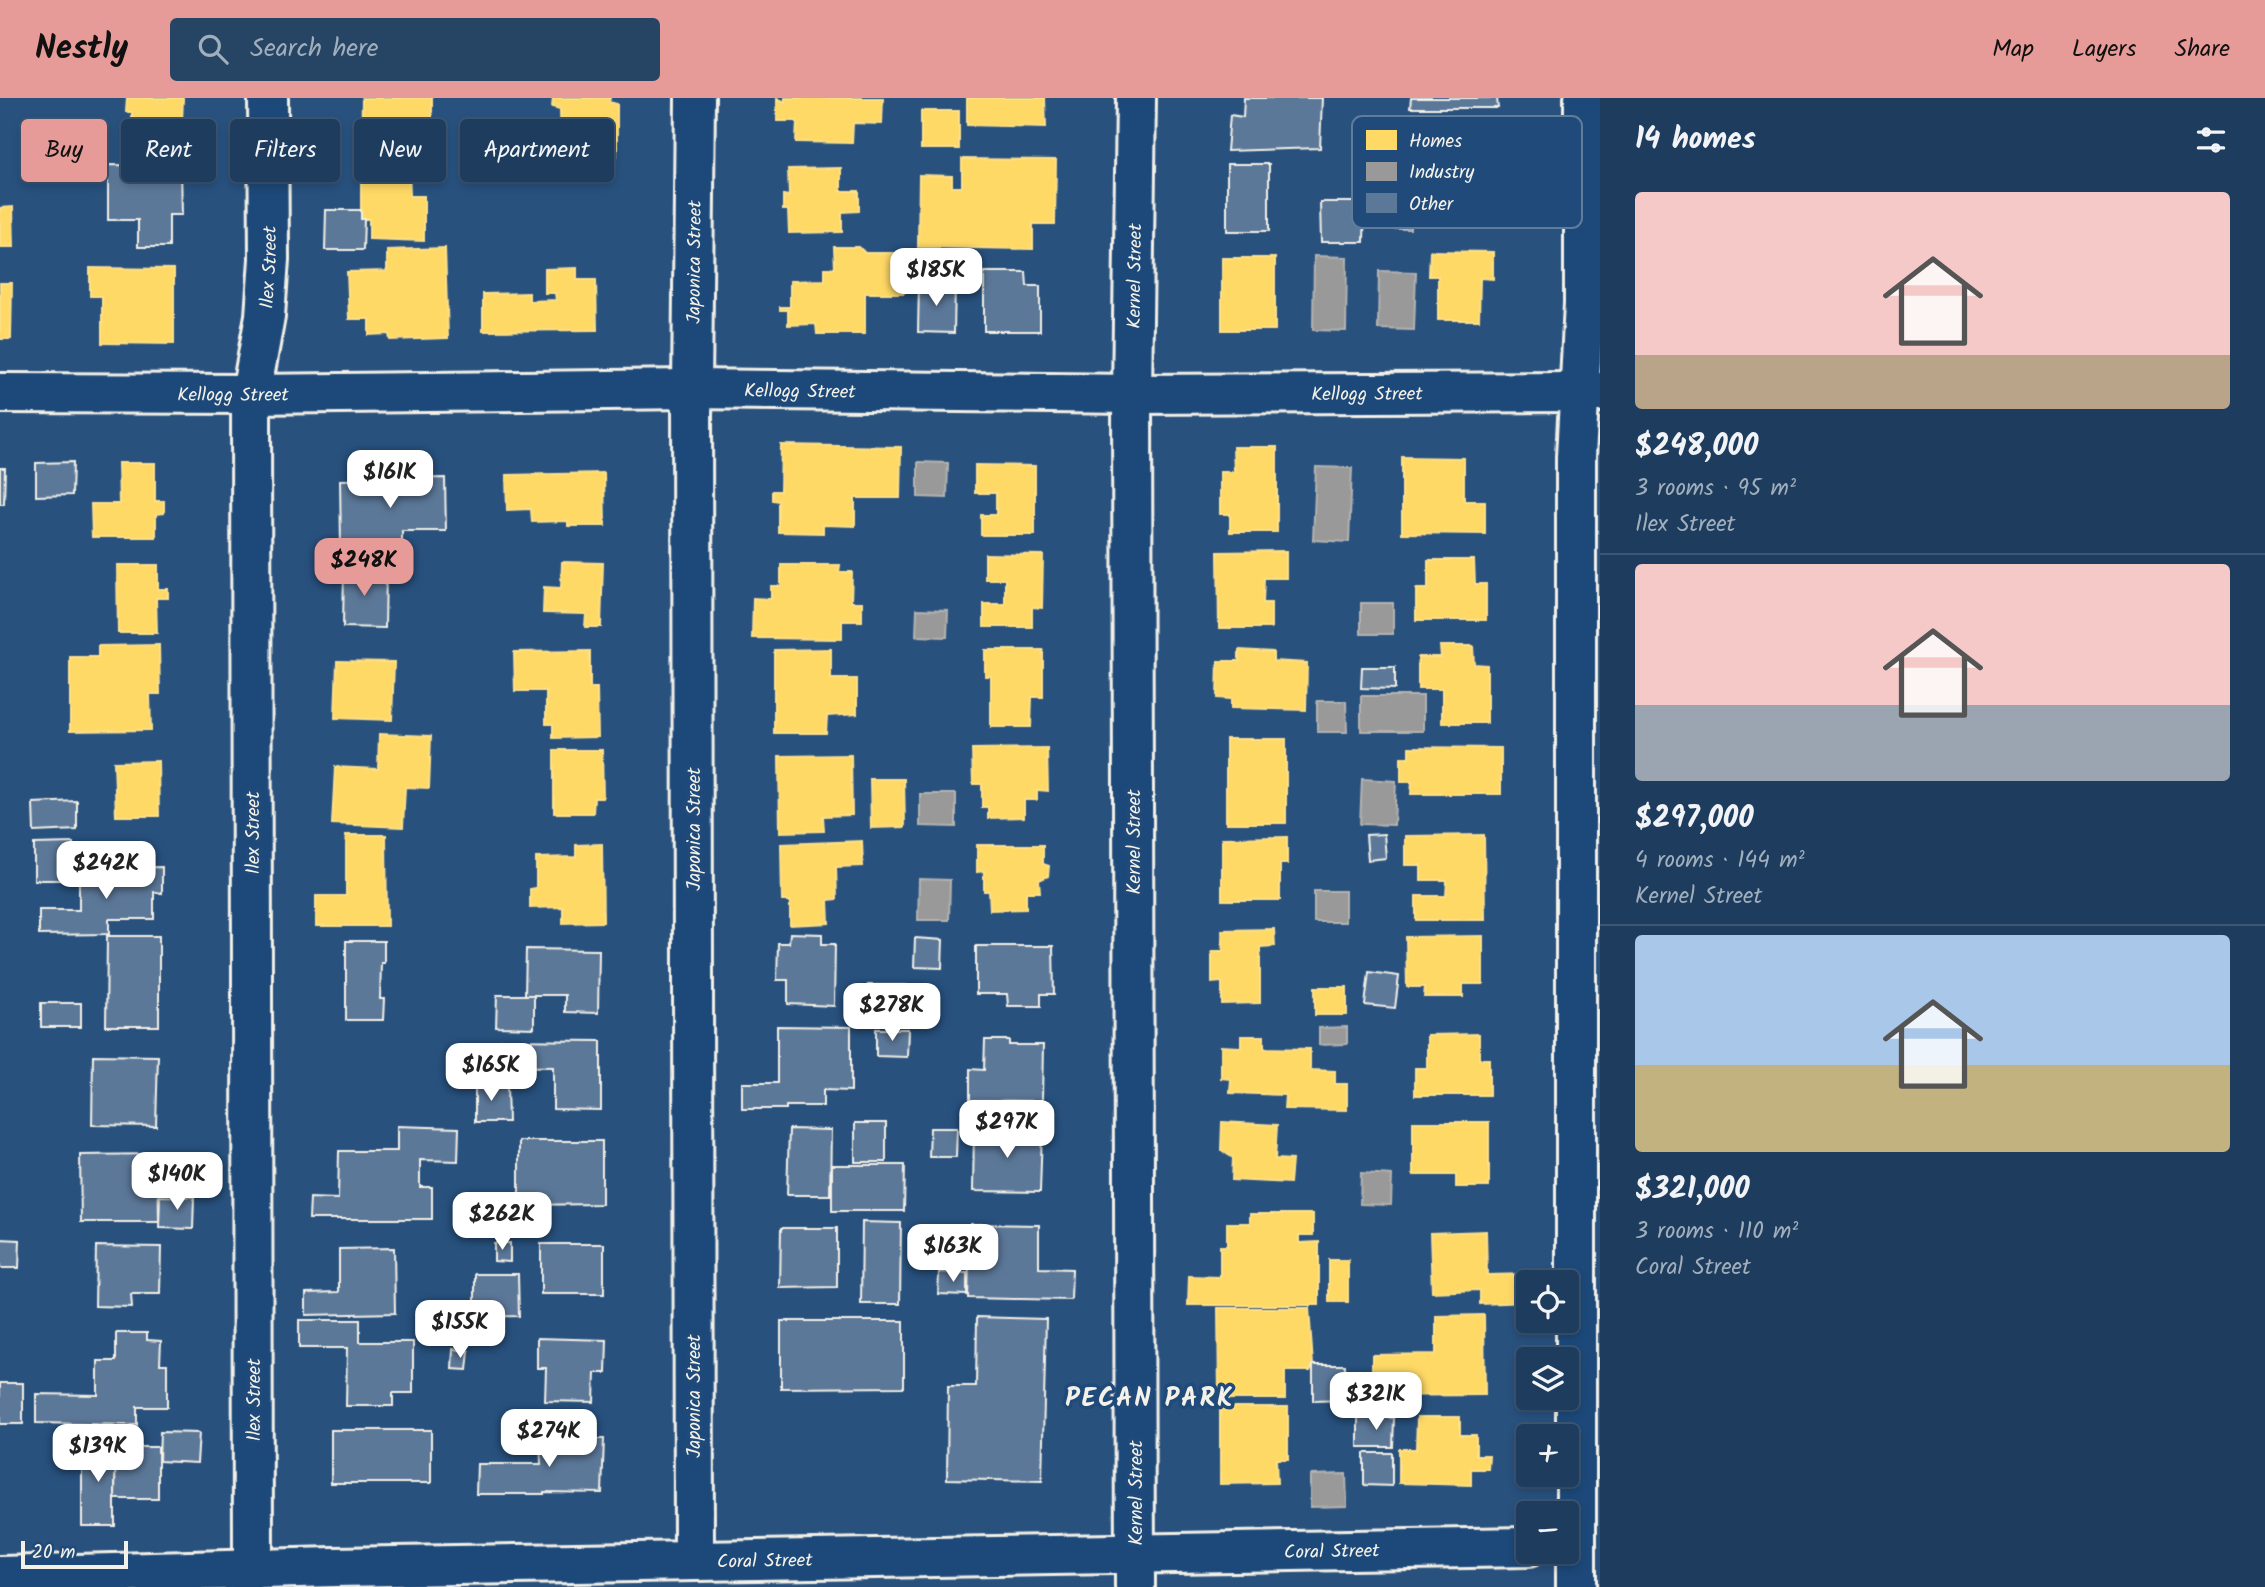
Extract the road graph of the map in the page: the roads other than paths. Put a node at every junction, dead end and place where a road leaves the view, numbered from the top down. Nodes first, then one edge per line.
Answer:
1 (268, 98) edge
2 (695, 98) edge
3 (1136, 98) edge
4 (1584, 98) edge
5 (692, 389) junction
6 (1590, 392) edge
7 (0, 393) edge
8 (251, 394) junction
9 (1132, 394) junction
10 (1581, 1546) edge
11 (1516, 1548) edge
12 (694, 1560) junction
13 (253, 1570) junction
14 (1135, 1570) edge
15 (0, 1576) edge
16 (334, 1577) edge
17 (1576, 1587) edge

1 - 8 street, Ilex Street
2 - 5 street, Japonica Street
3 - 9 street, Kernel Street
4 - 6 street
5 - 8 street, Kellogg Street
5 - 9 street, Kellogg Street
5 - 12 street, Japonica Street
6 - 9 street, Kellogg Street
6 - 10 street
7 - 8 street, Kellogg Street
8 - 13 street, Ilex Street
9 - 14 street, Kernel Street
10 - 17 street
11 - 14 street, Coral Street
12 - 14 street, Coral Street
12 - 16 street, Coral Street
13 - 15 street, Coral Street
13 - 16 street, Coral Street

